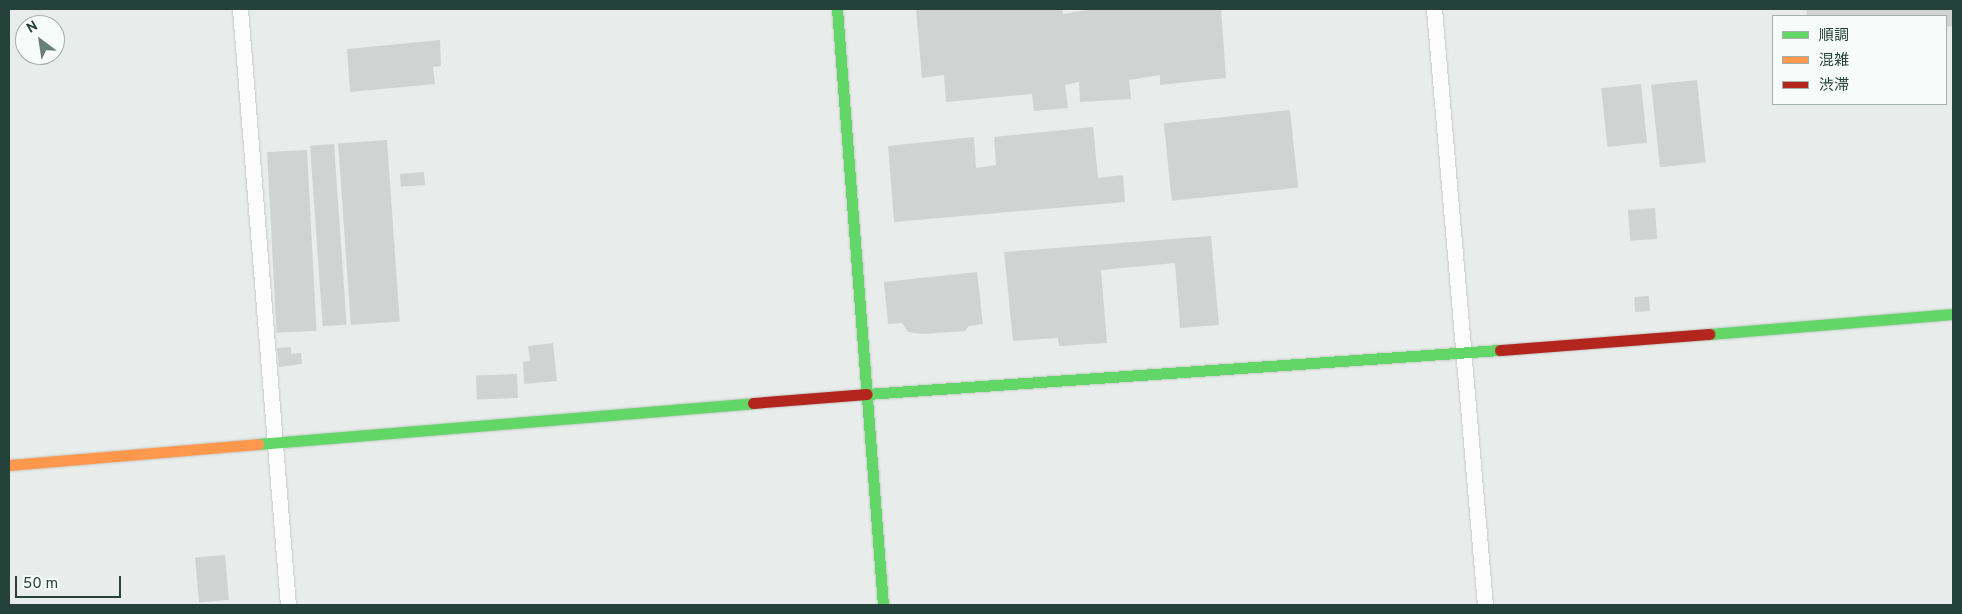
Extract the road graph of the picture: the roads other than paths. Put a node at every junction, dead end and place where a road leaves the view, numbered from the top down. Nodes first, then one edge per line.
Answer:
1 (240, 9) edge
2 (837, 9) edge
3 (1434, 9) edge
4 (1953, 314) edge
5 (1465, 353) junction
6 (866, 394) junction
7 (275, 442) junction
8 (9, 465) edge
9 (288, 605) edge
10 (883, 605) edge
11 (1485, 605) edge

1 - 7 street
2 - 6 street
3 - 5 street
4 - 5 street
5 - 6 street
5 - 11 street
6 - 7 street
6 - 10 street
7 - 8 street
7 - 9 street

